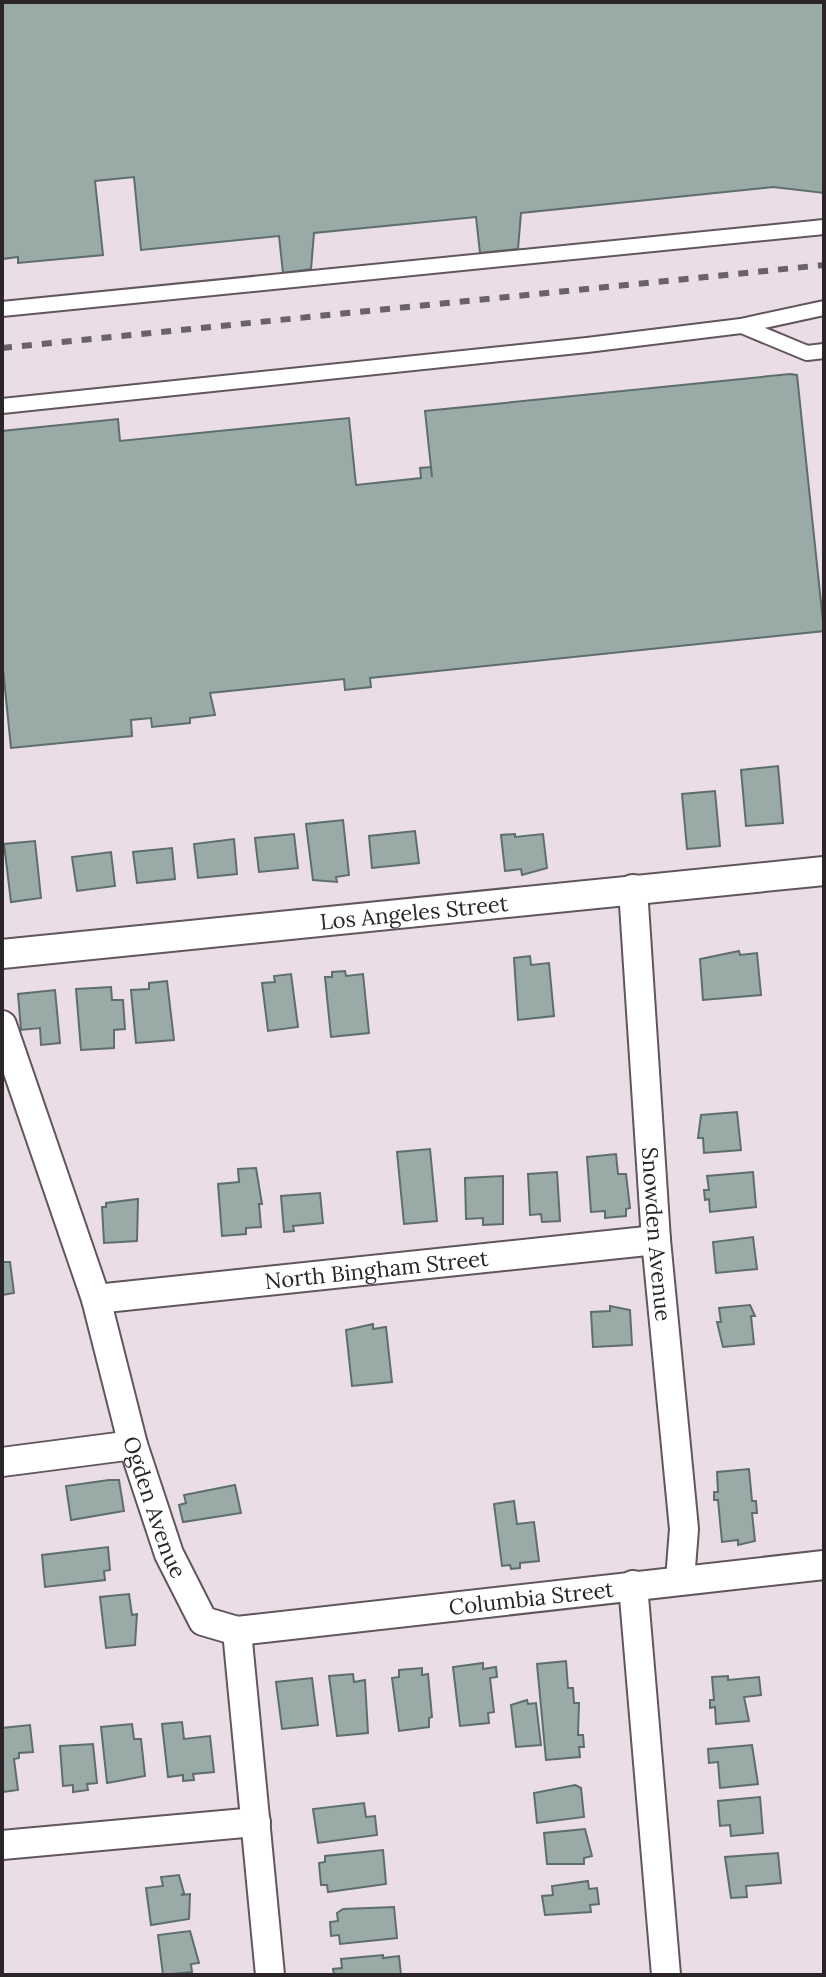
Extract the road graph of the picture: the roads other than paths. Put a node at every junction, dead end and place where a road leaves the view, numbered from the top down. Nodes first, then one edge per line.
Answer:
1 (824, 227) edge
2 (824, 308) edge
3 (2, 309) edge
4 (741, 326) junction
5 (824, 351) edge
6 (2, 406) edge
7 (824, 871) edge
8 (633, 889) junction
9 (2, 954) edge
10 (2, 1025) edge
11 (656, 1240) junction
12 (96, 1299) junction
13 (133, 1445) junction
14 (2, 1462) edge
15 (824, 1565) edge
16 (680, 1580) junction
17 (633, 1585) junction
18 (237, 1631) junction
19 (256, 1822) junction
20 (2, 1845) edge
21 (270, 1975) edge
22 (666, 1975) edge

1 - 3 lane
2 - 4 lane
4 - 5 lane
4 - 6 lane
7 - 8 street, Los Angeles Street
8 - 9 street, Los Angeles Street
8 - 11 street, Snowden Avenue
10 - 12 street, Ogden Avenue
11 - 12 street, North Bingham Street
11 - 16 street, Snowden Avenue
12 - 13 street, Ogden Avenue
13 - 14 street
13 - 18 street, Ogden Avenue
15 - 16 street, Columbia Street
16 - 17 street, Columbia Street
17 - 18 street, Columbia Street
17 - 22 street
18 - 19 street
19 - 20 street
19 - 21 street

